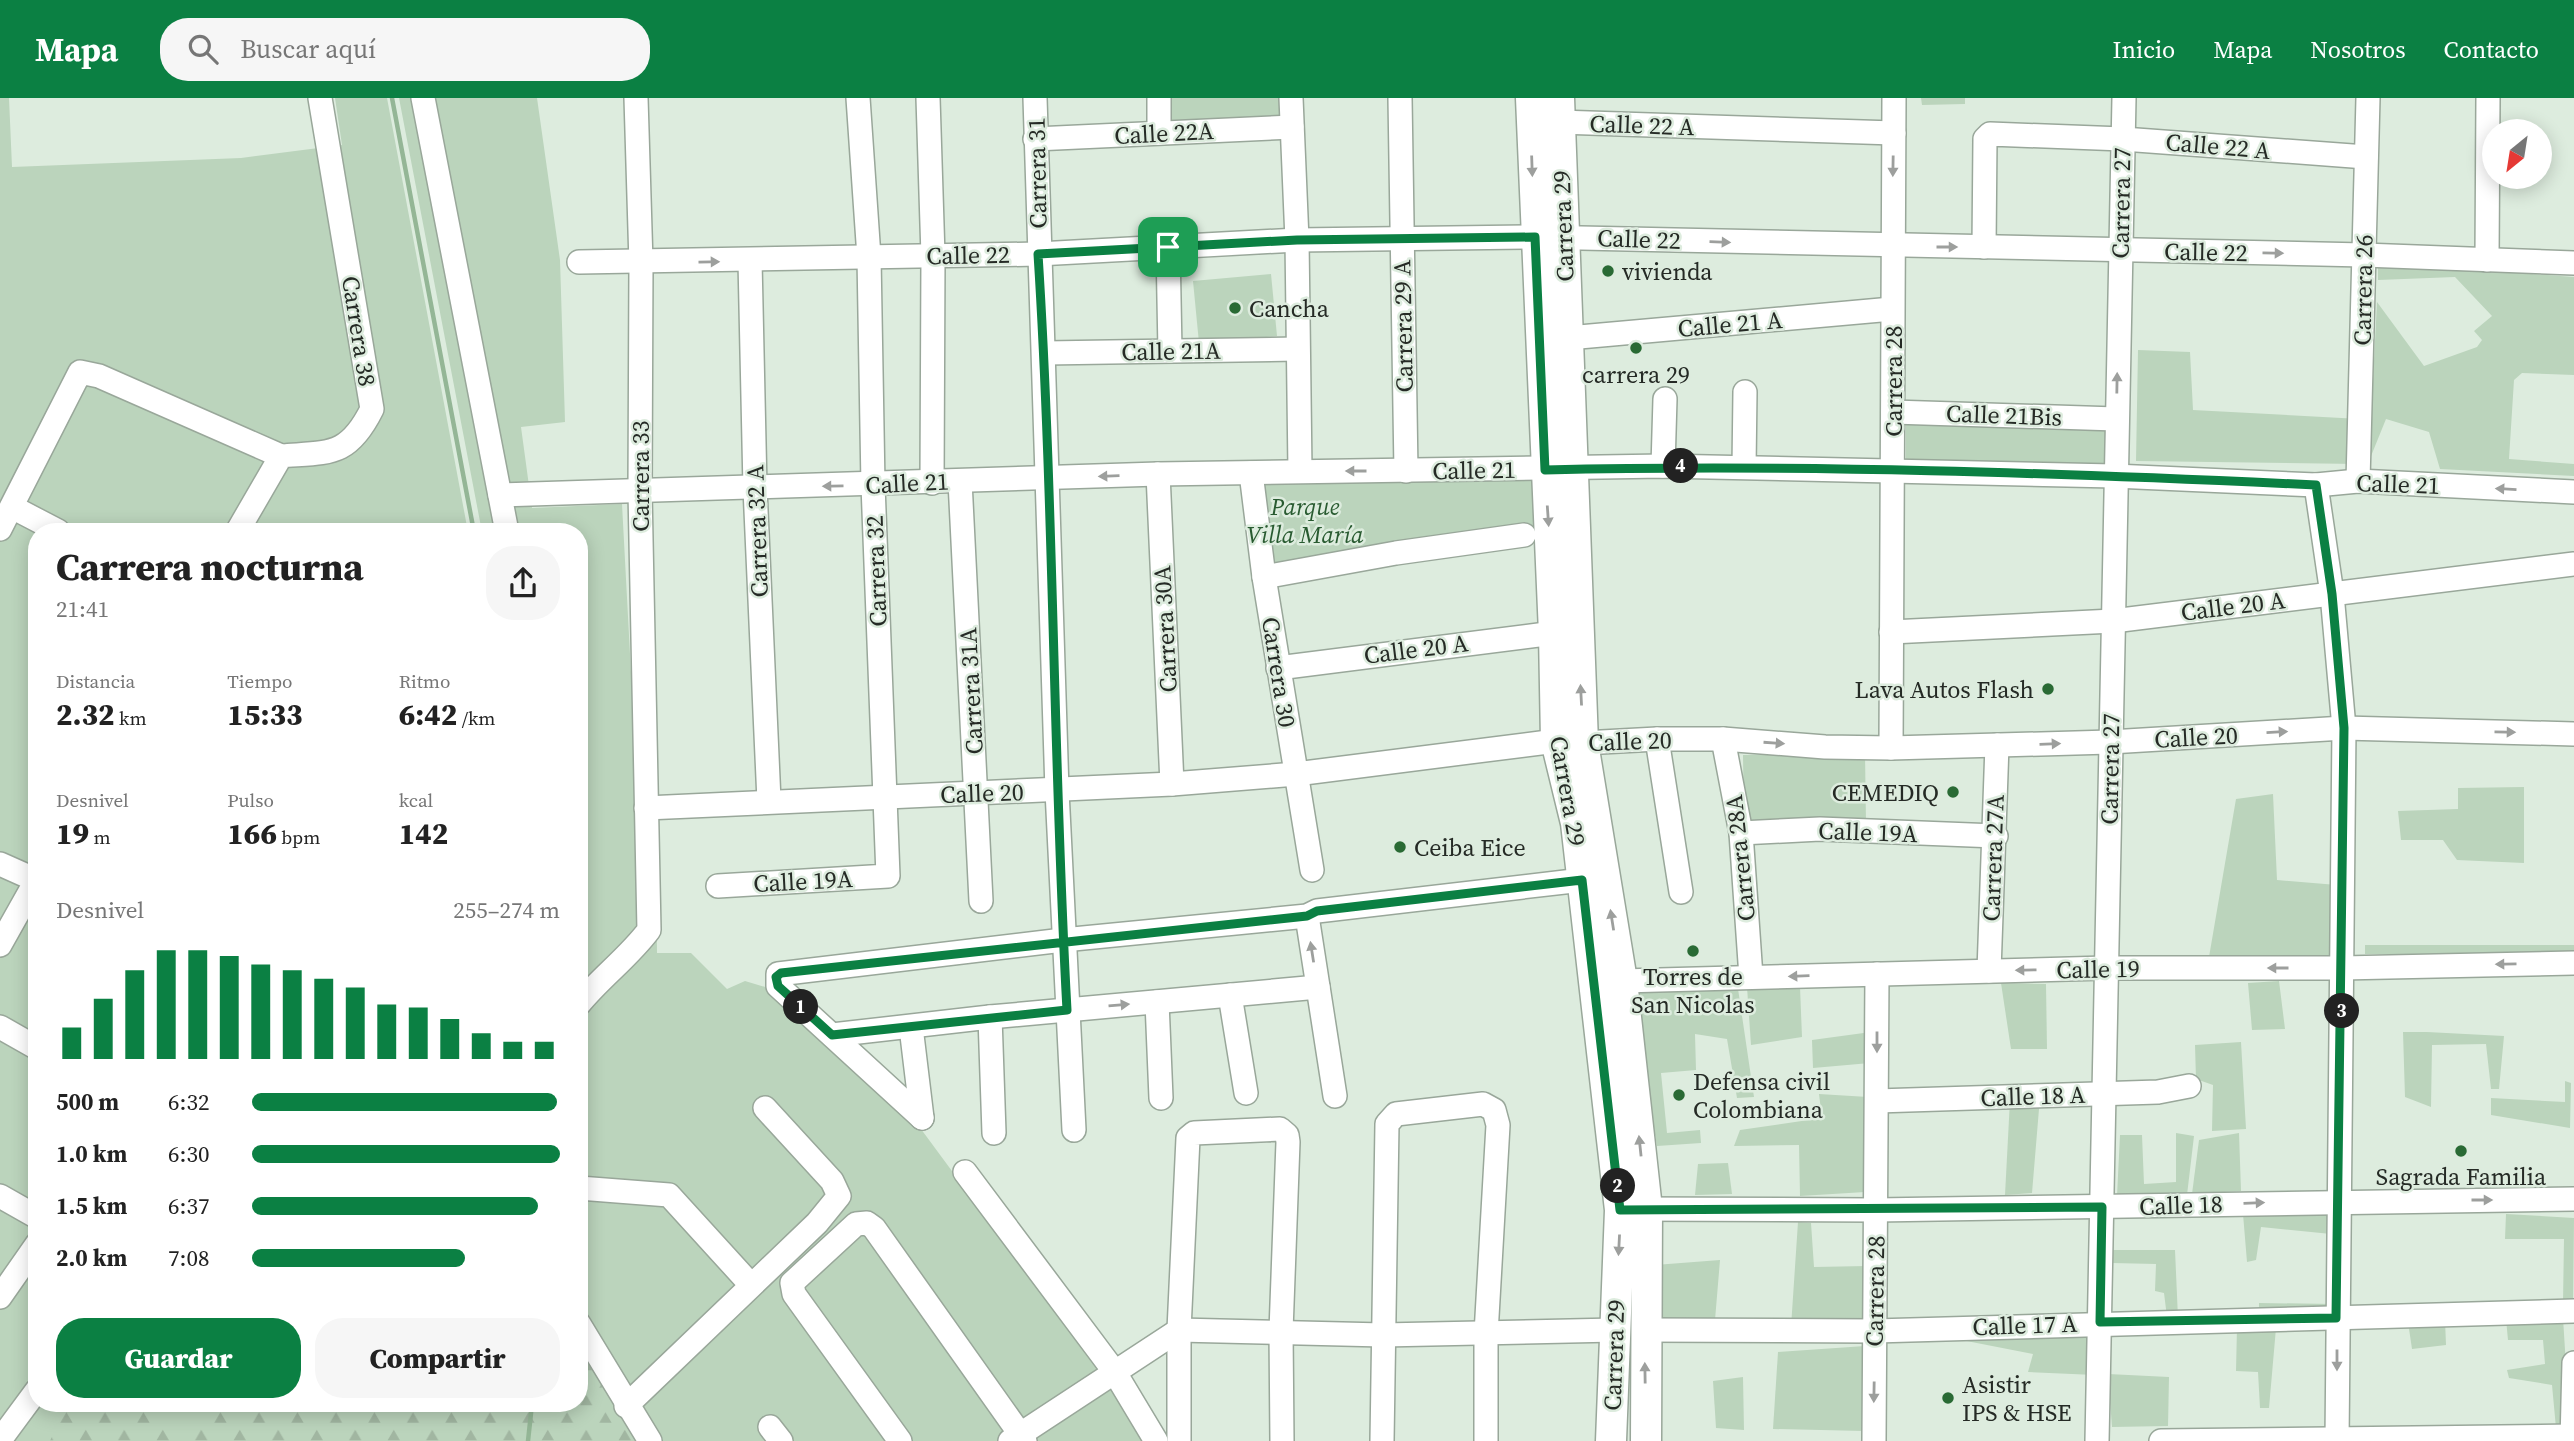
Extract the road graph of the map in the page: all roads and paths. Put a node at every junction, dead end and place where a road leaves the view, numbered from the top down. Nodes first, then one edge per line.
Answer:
1 (320, 98) edge
2 (423, 98) edge
3 (636, 98) edge
4 (858, 98) edge
5 (928, 98) edge
6 (1035, 98) edge
7 (1159, 98) edge
8 (1291, 98) edge
9 (1400, 98) edge
10 (1531, 98) edge
11 (1894, 98) edge
12 (2124, 98) edge
13 (2368, 98) edge
14 (2488, 98) edge
15 (1559, 110) edge
16 (1292, 127) junction
17 (1159, 133) junction
18 (1894, 133) junction
19 (1035, 139) junction
20 (2123, 139) junction
21 (2366, 157) junction
22 (1535, 237) junction
23 (1564, 237) junction
24 (1402, 239) junction
25 (1297, 240) junction
26 (1168, 247) junction
27 (1891, 247) junction
28 (1984, 247) junction
29 (2120, 251) junction
30 (1038, 254) junction
31 (2364, 255) junction
32 (933, 256) junction
33 (869, 257) junction
34 (2487, 260) junction
35 (750, 261) junction
36 (579, 262) dead end
37 (640, 263) junction
38 (2574, 263) edge
39 (1892, 309) junction
40 (1568, 338) junction
41 (1297, 349) junction
42 (1170, 351) junction
43 (1045, 353) junction
44 (1745, 392) dead end
45 (1665, 399) dead end
46 (1893, 412) junction
47 (2116, 419) junction
48 (281, 456) junction
49 (1663, 466) junction
50 (1744, 467) junction
51 (1558, 469) junction
52 (1300, 471) junction
53 (1406, 471) junction
54 (1893, 472) junction
55 (1251, 473) junction
56 (1158, 474) junction
57 (2114, 476) junction
58 (1048, 478) junction
59 (960, 481) junction
60 (2358, 481) junction
61 (932, 483) junction
62 (873, 485) junction
63 (2316, 485) junction
64 (755, 488) junction
65 (640, 491) junction
66 (2574, 492) edge
67 (500, 495) junction
68 (12, 506) junction
69 (43, 523) edge
70 (242, 523) edge
71 (505, 523) edge
72 (0, 529) edge
73 (1524, 535) dead end
74 (2574, 564) edge
75 (1264, 577) junction
76 (2332, 594) junction
77 (2113, 621) junction
78 (1891, 632) junction
79 (1554, 633) junction
80 (1278, 668) junction
81 (2344, 728) junction
82 (2574, 734) edge
83 (1657, 738) junction
84 (1723, 739) junction
85 (1570, 742) junction
86 (2110, 742) junction
87 (1997, 745) junction
88 (1891, 748) junction
89 (1296, 774) junction
90 (1172, 784) junction
91 (1057, 791) junction
92 (977, 793) junction
93 (885, 796) junction
94 (769, 801) junction
95 (646, 808) junction
96 (1741, 833) junction
97 (1996, 836) junction
98 (0, 864) edge
99 (1312, 870) dead end
100 (28, 876) edge
101 (888, 876) joint
102 (1582, 880) junction
103 (718, 886) dead end
104 (1681, 892) dead end
105 (28, 894) edge
106 (981, 901) dead end
107 (1307, 916) junction
108 (1063, 940) junction
109 (0, 945) edge
110 (2574, 963) edge
111 (2106, 968) junction
112 (2342, 968) junction
113 (1989, 971) junction
114 (1877, 974) junction
115 (1751, 977) junction
116 (1622, 981) junction
117 (1318, 987) junction
118 (588, 993) edge
119 (1230, 995) junction
120 (1157, 1002) junction
121 (1067, 1010) junction
122 (990, 1017) junction
123 (0, 1027) edge
124 (911, 1027) junction
125 (832, 1035) junction
126 (28, 1043) edge
127 (2189, 1086) dead end
128 (1246, 1093) dead end
129 (2105, 1093) junction
130 (1335, 1097) dead end
131 (1161, 1098) dead end
132 (1877, 1101) junction
133 (765, 1108) dead end
134 (1074, 1129) dead end
135 (994, 1133) dead end
136 (965, 1172) dead end
137 (588, 1189) edge
138 (0, 1196) edge
139 (2574, 1199) edge
140 (2339, 1200) junction
141 (2102, 1207) junction
142 (1634, 1209) junction
143 (1876, 1210) junction
144 (28, 1212) edge
145 (28, 1257) edge
146 (751, 1285) junction
147 (0, 1297) edge
148 (2574, 1311) edge
149 (2336, 1318) junction
150 (2100, 1322) junction
151 (1179, 1330) junction
152 (1615, 1330) junction
153 (1281, 1331) junction
154 (1645, 1331) junction
155 (1875, 1331) junction
156 (1486, 1334) junction
157 (1383, 1335) junction
158 (588, 1340) edge
159 (2574, 1363) edge
160 (1114, 1371) junction
161 (28, 1402) edge
162 (626, 1406) junction
163 (646, 1438) edge
164 (2573, 1438) edge
165 (1019, 1439) edge
166 (2337, 1439) edge
167 (0, 1440) edge
168 (900, 1441) edge
169 (1156, 1441) edge
170 (1180, 1441) edge
171 (1282, 1441) edge
172 (1382, 1441) edge
173 (1486, 1441) edge
174 (1611, 1441) edge
175 (1646, 1441) edge
176 (1874, 1441) edge
177 (2097, 1441) edge
178 (2161, 1441) edge

1 - 48 street, Carrera 38
2 - 67 street
3 - 37 street, Carrera 33
4 - 33 street, Carrera 32
5 - 32 street
6 - 19 street, Carrera 31
7 - 17 street
8 - 16 street
9 - 24 street, Carrera 29 A
10 -> 22 main road, Carrera 29
11 - 18 street, Carrera 28
12 - 20 street, Carrera 27
13 - 21 street, Carrera 26
14 - 34 street
15 - 18 street, Calle 22 A
15 - 23 main road, Carrera 29
16 - 17 street, Calle 22A
16 - 25 street
17 - 19 street, Calle 22A
18 -> 27 street, Carrera 28
19 - 30 street, Carrera 31
20 - 21 street, Calle 22 A
20 - 28 street, Calle 22 A
20 - 29 street, Carrera 27
21 - 31 street, Carrera 26
22 - 23 street, Calle 22
22 - 24 street, Calle 22
22 - 51 main road, Carrera 29
23 -> 27 street, Calle 22
23 - 40 main road, Carrera 29
24 - 25 street, Calle 22
24 - 53 street, Carrera 29 A
25 - 26 street, Calle 22
25 - 41 street
26 - 30 street, Calle 22
26 - 42 street
27 -> 28 street, Calle 22
27 - 39 street, Carrera 28
28 - 29 street, Calle 22
29 -> 31 street, Calle 22
47 -> 29 street, Carrera 27
30 - 32 street, Calle 22
30 - 43 street, Carrera 31
31 - 34 street, Calle 22
31 - 60 street, Carrera 26
32 - 33 street, Calle 22
32 - 61 street
33 - 35 street, Calle 22
33 - 62 street, Carrera 32
34 - 38 street, Calle 22
37 -> 35 street, Calle 22
35 - 64 street, Carrera 32 A
36 - 37 street, Calle 22
37 - 65 street, Carrera 33
39 - 40 street, Calle 21 A
39 - 46 street, Carrera 28
40 - 51 main road, Carrera 29
41 - 42 street, Calle 21A
41 - 52 street
42 - 43 street, Calle 21A
43 - 58 street, Carrera 31
44 - 50 street
45 - 49 street
46 - 47 street, Calle 21Bis
46 - 54 street, Carrera 28
47 - 57 street, Carrera 27
48 - 68 street
48 - 70 street
49 - 50 street, Calle 21
49 - 51 street, Calle 21
50 - 54 street, Calle 21
51 - 53 street, Calle 21
51 -> 79 main road, Carrera 29
85 -> 51 main road, Carrera 29
53 -> 52 street, Calle 21
52 - 55 street, Calle 21
54 - 57 street, Calle 21
54 - 78 street, Carrera 28
55 - 56 street, Calle 21
55 - 75 street, Carrera 30
56 -> 58 street, Calle 21
56 - 90 street, Carrera 30A
57 - 63 street, Calle 21
57 - 77 street, Carrera 27
58 - 59 street, Calle 21
58 - 91 street, Carrera 31
59 - 61 street, Calle 21
59 - 92 street, Carrera 31A
60 - 63 street, Calle 21
66 -> 60 street, Calle 21
61 - 62 street, Calle 21
62 -> 64 street, Calle 21
62 - 93 street, Carrera 32
63 - 76 street
64 - 65 street, Calle 21
64 - 94 street, Carrera 32 A
65 - 67 street, Calle 21
65 - 95 street, Carrera 33
67 - 71 street
68 - 69 street
68 - 72 street
73 - 75 street
74 - 76 street, Calle 20 A
75 - 80 street, Carrera 30
76 - 77 street, Calle 20 A
76 - 81 street
77 - 78 street, Calle 20 A
77 - 86 street, Carrera 27
78 - 88 street, Carrera 28
79 - 80 street, Calle 20 A
79 - 85 main road, Carrera 29
80 - 89 street, Carrera 30
81 -> 82 street, Calle 20
86 -> 81 street, Calle 20
81 - 112 street
83 - 84 street, Calle 20
83 - 85 street, Calle 20
83 - 104 street
84 -> 88 street, Calle 20
84 - 96 street, Carrera 28A
85 - 89 street, Calle 20
85 - 102 main road, Carrera 29
116 -> 85 main road, Carrera 29
87 -> 86 street, Calle 20
86 - 111 street, Carrera 27
87 - 88 street, Calle 20
87 - 97 street, Carrera 27A
89 - 90 street, Calle 20
89 - 99 street, Carrera 30
90 - 91 street, Calle 20
91 - 92 street, Calle 20
91 - 108 street, Carrera 31
92 - 93 street, Calle 20
92 - 106 street, Carrera 31A
93 - 94 street, Calle 20
93 - 101 street, Carrera 32
94 - 95 street, Calle 20
95 - 118 street, Carrera 33
96 - 97 street, Calle 19A
96 - 115 street, Carrera 28A
97 - 113 street, Carrera 27A
98 - 100 street
101 - 103 street, Calle 19A
102 - 107 street
102 - 142 main road, Carrera 29
105 - 109 street
107 - 108 street
117 -> 107 street
108 - 121 street, Carrera 31
108 - 125 street
110 -> 112 street, Calle 19
112 -> 111 street, Calle 19
111 -> 113 street, Calle 19
111 - 129 street, Carrera 27
112 - 140 street
113 - 114 street, Calle 19
114 -> 115 street, Calle 19
114 -> 132 street, Carrera 28
115 - 116 street, Calle 19
142 -> 116 main road, Carrera 29
117 - 119 street
117 - 130 street
119 - 120 street
119 - 128 street
121 -> 120 street
120 - 131 street
121 - 122 street
121 - 134 street, Carrera 31
122 - 124 street
122 - 135 street
123 - 126 street
124 - 125 street
124 - 125 street
127 - 129 street, Calle 18 A
129 - 132 street, Calle 18 A
129 - 141 street, Carrera 27
132 - 143 street, Carrera 28
133 - 146 street
136 - 160 street
137 - 146 street
138 - 144 street
140 -> 139 street, Calle 18
141 -> 140 street, Calle 18
140 - 149 street
141 - 143 street, Calle 18
141 - 150 street, Carrera 27
142 - 143 street, Calle 18
142 -> 152 main road, Carrera 29
142 - 154 main road, Carrera 29
143 - 155 street, Carrera 28
145 - 147 street
146 - 162 street
148 - 149 street, Calle 17 A
149 - 150 street, Calle 17 A
149 -> 166 street
150 - 155 street, Calle 17 A
150 - 177 street, Carrera 27
151 - 153 street
151 - 153 street
151 - 160 street
151 - 170 street
152 - 156 street
152 - 174 main road, Carrera 29
153 - 157 street
153 - 171 street
154 - 155 street, Calle 17 A
175 -> 154 main road, Carrera 29
155 -> 176 street, Carrera 28
156 - 157 street
156 - 157 street
156 - 173 street
157 - 172 street
158 - 162 street
159 - 164 street
160 - 165 street
160 - 169 street
161 - 167 street
162 - 163 street
164 - 166 street
165 - 168 street
166 - 178 street

